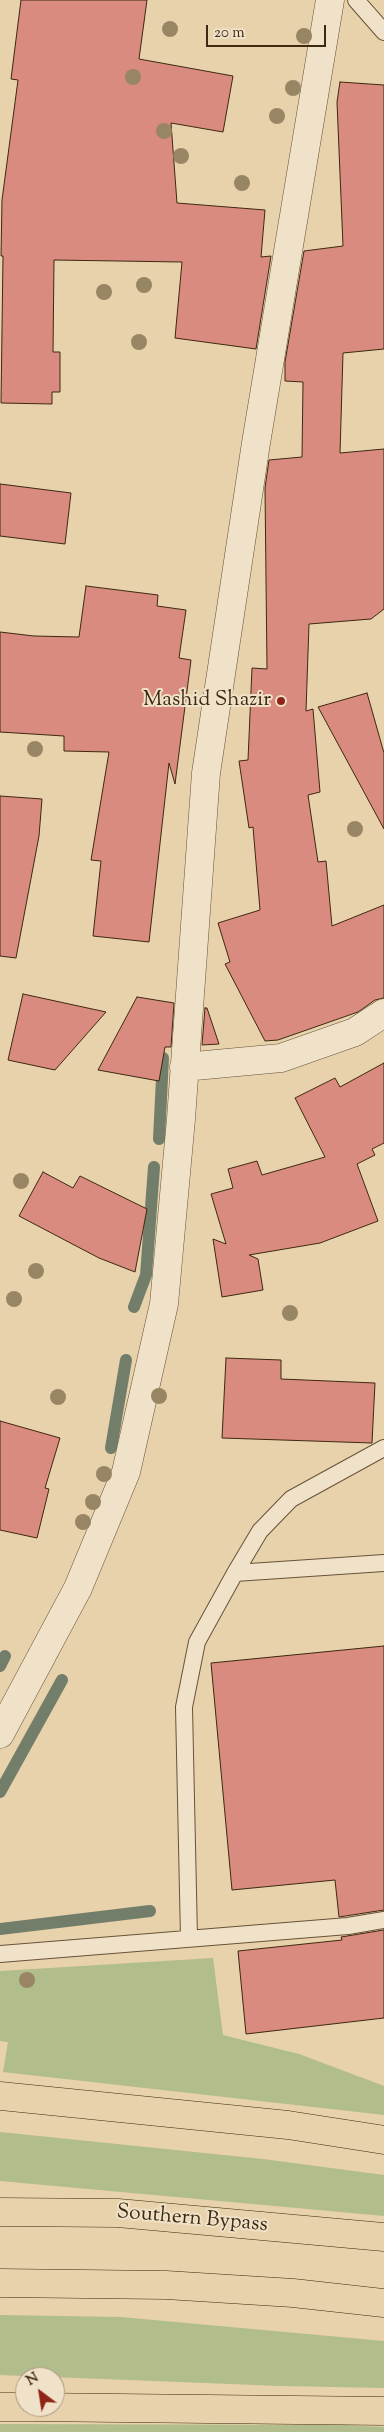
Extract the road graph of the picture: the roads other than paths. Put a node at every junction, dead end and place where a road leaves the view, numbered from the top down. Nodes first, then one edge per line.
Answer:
1 (330, 0) edge
2 (356, 0) edge
3 (384, 32) edge
4 (384, 1013) edge
5 (184, 1067) junction
6 (384, 1448) edge
7 (384, 1563) edge
8 (235, 1573) junction
9 (0, 1734) edge
10 (384, 1920) edge
11 (189, 1938) junction
12 (0, 1954) edge
13 (0, 2096) edge
14 (384, 2140) edge
15 (0, 2212) edge
16 (384, 2237) edge
17 (0, 2282) edge
18 (384, 2303) edge
19 (0, 2407) edge
20 (15, 2407) edge
21 (65, 2407) edge
22 (384, 2411) edge

1 - 5 street
2 - 3 lane
4 - 5 street
5 - 9 street
6 - 8 lane
7 - 8 lane
8 - 11 lane
10 - 11 lane
11 - 12 lane
13 - 14 highway
15 - 16 highway, Southern Bypass
17 - 18 highway
19 - 20 highway
21 - 22 highway

